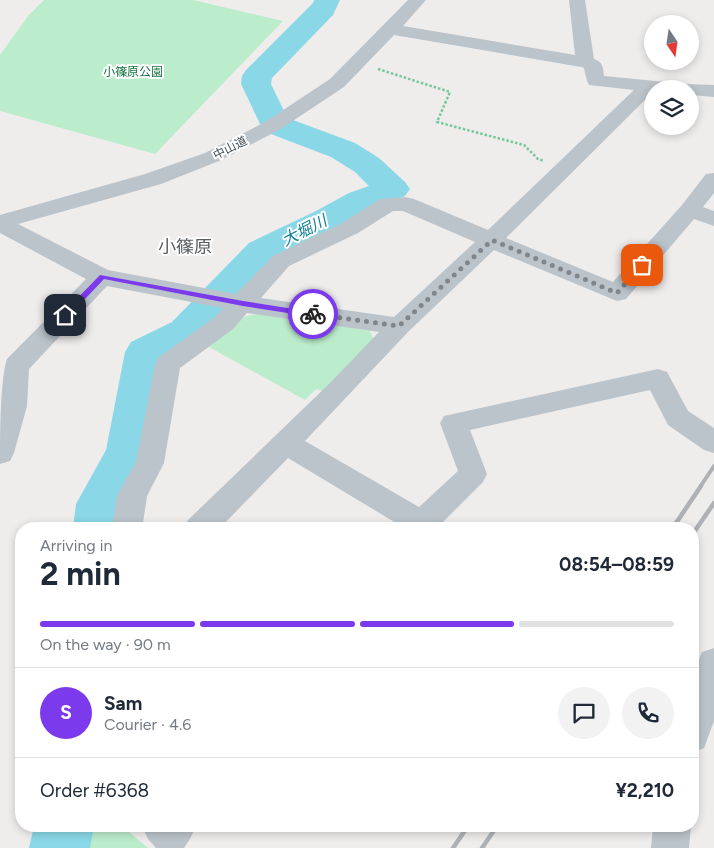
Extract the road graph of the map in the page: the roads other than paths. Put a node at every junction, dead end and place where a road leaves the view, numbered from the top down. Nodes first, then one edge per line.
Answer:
1 (418, 0) edge
2 (577, 0) edge
3 (391, 29) junction
4 (585, 62) junction
5 (644, 86) edge
6 (699, 90) edge
7 (644, 91) edge
8 (714, 91) edge
9 (714, 178) edge
10 (690, 210) junction
11 (714, 219) edge
12 (0, 223) edge
13 (492, 240) junction
14 (102, 277) junction
15 (236, 303) junction
16 (399, 326) junction
17 (714, 442) edge
18 (285, 443) junction
19 (0, 453) edge
20 (128, 522) edge
21 (207, 522) edge
22 (413, 522) edge
23 (424, 522) edge
24 (714, 663) edge
25 (699, 713) edge
26 (671, 832) edge
27 (670, 848) edge

1 - 3 street, 中山道
2 - 4 street
3 - 4 street
3 - 12 street, 中山道
4 - 5 street
6 - 8 street
7 - 13 street
9 - 10 street
10 - 11 street
10 - 13 street
12 - 14 street
13 - 15 street
13 - 16 street
14 - 15 street
14 - 19 street
15 - 16 street
15 - 20 street
16 - 18 street
17 - 23 street
18 - 21 street
18 - 22 street
24 - 25 street
26 - 27 street

